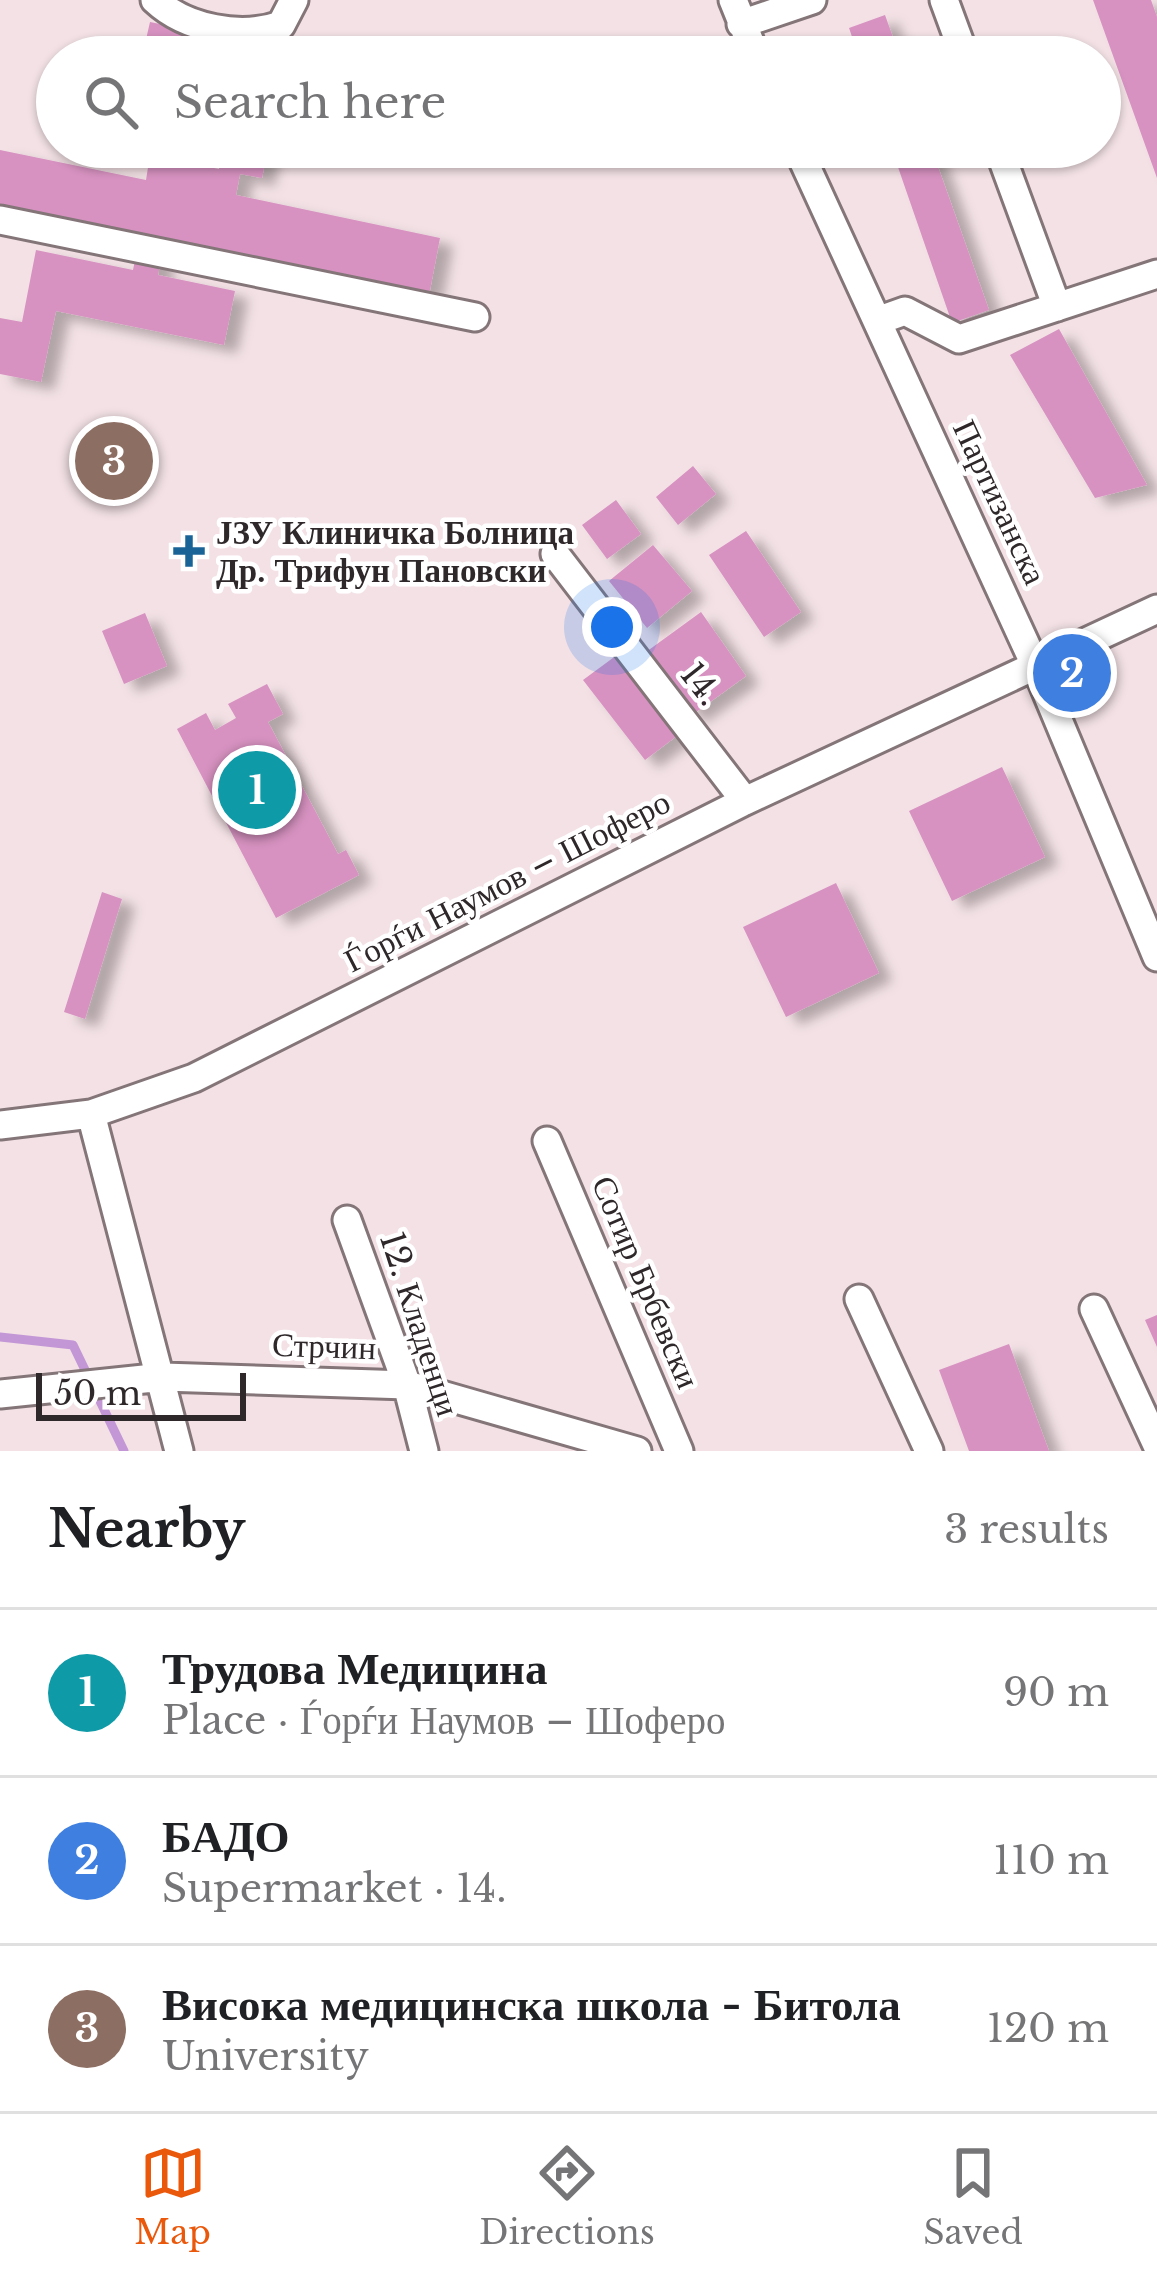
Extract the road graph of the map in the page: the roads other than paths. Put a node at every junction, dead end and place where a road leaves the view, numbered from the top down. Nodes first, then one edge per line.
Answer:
1 (155, 0) edge
2 (294, 0) edge
3 (812, 0) edge
4 (944, 0) edge
5 (737, 12) edge
6 (957, 36) edge
7 (807, 168) edge
8 (1006, 168) edge
9 (0, 220) edge
10 (1157, 274) edge
11 (1057, 307) junction
12 (475, 317) dead end
13 (877, 321) junction
14 (555, 554) dead end
15 (1157, 609) edge
16 (1036, 667) junction
17 (745, 801) junction
18 (1157, 957) edge
19 (91, 1114) junction
20 (0, 1125) edge
21 (547, 1141) dead end
22 (347, 1220) dead end
23 (860, 1299) dead end
24 (1094, 1310) dead end
25 (163, 1377) junction
26 (406, 1385) junction
27 (14, 1392) edge
28 (1157, 1445) edge
29 (179, 1451) edge
30 (424, 1451) edge
31 (637, 1451) edge
32 (679, 1451) edge
33 (929, 1451) edge

1 - 2 street
3 - 5 street
4 - 6 street
7 - 13 street, Партизанска
8 - 11 street
9 - 12 street
10 - 11 street
11 - 13 street
13 - 16 street, Партизанска
14 - 17 street, 14.
15 - 16 street
16 - 17 street, Ѓорѓи Наумов – Шоферо
16 - 18 street, Партизанска
17 - 19 street, Ѓорѓи Наумов – Шоферо
19 - 20 street, Ѓорѓи Наумов – Шоферо
19 - 25 street
21 - 32 street, Сотир Брбевски
22 - 26 street, 12. Кладенци
23 - 33 street
24 - 28 street
25 - 26 street, Стрчин
25 - 27 street, Стрчин
25 - 29 street
26 - 30 street, 12. Кладенци
26 - 31 street, Стрчин

